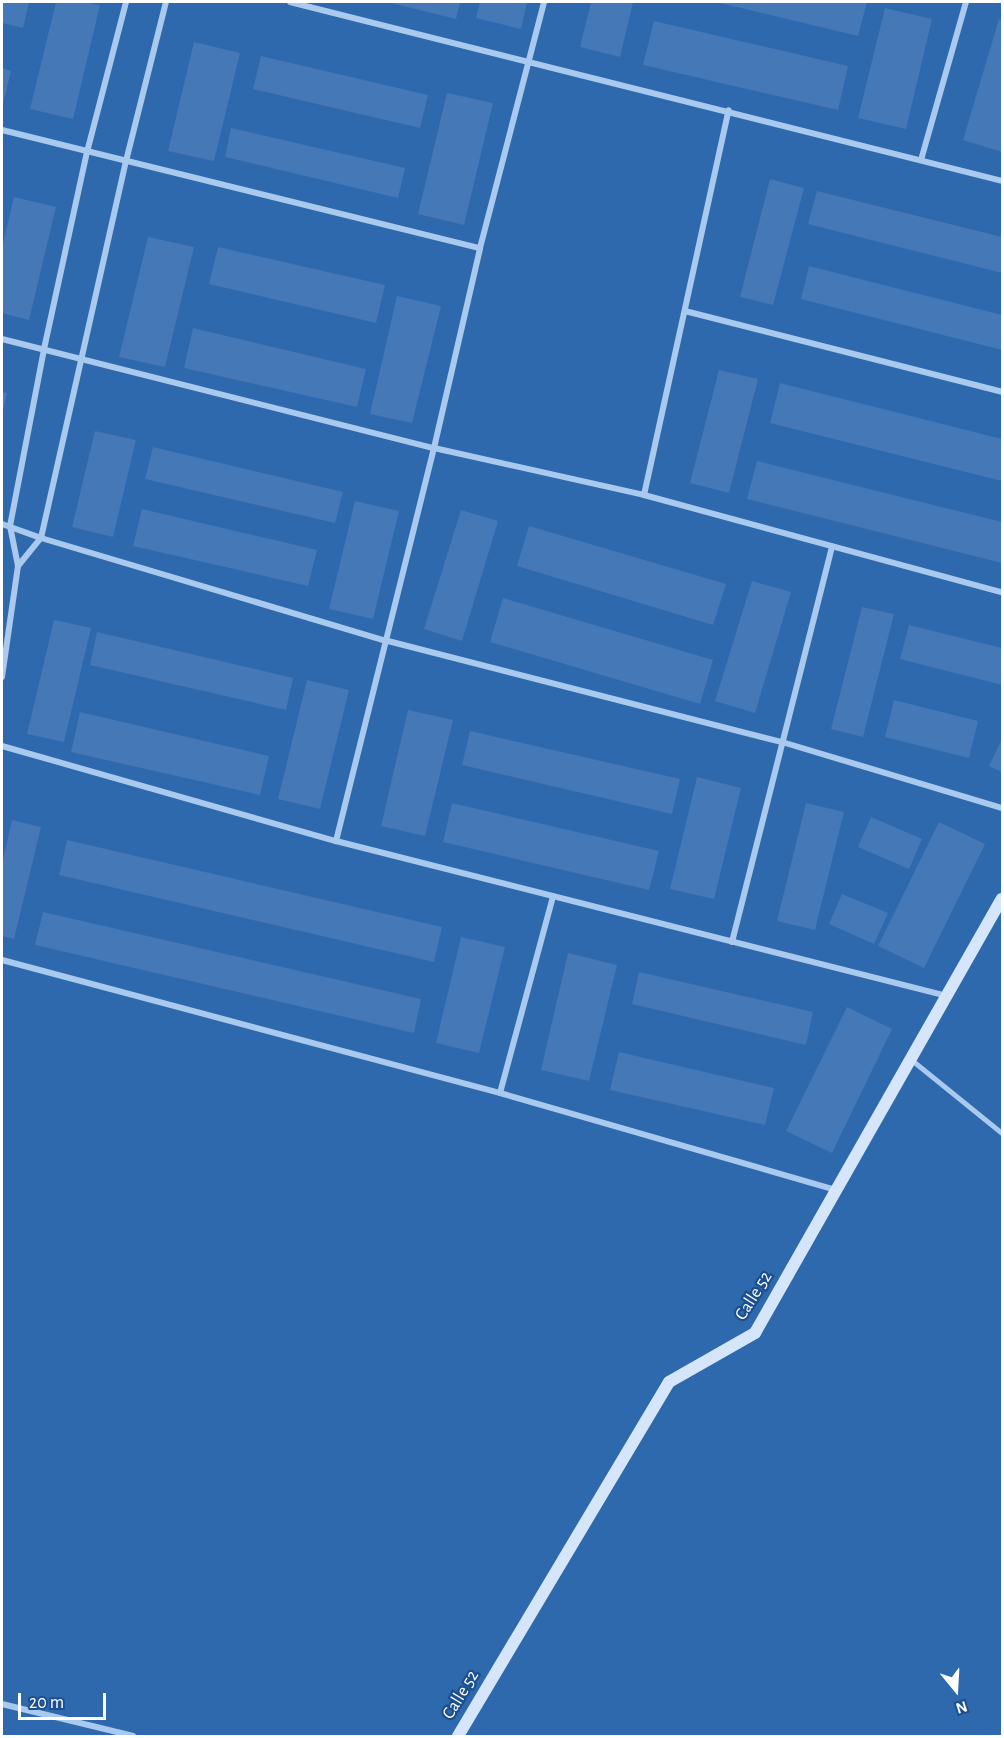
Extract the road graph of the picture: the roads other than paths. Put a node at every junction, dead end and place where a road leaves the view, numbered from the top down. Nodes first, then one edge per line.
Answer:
1 (126, 2) edge
2 (166, 2) edge
3 (290, 2) edge
4 (544, 2) edge
5 (966, 2) edge
6 (530, 62) junction
7 (729, 110) junction
8 (2, 130) edge
9 (87, 152) junction
10 (921, 160) junction
11 (126, 161) junction
12 (1002, 181) edge
13 (480, 248) junction
14 (685, 311) junction
15 (2, 339) edge
16 (44, 350) junction
17 (80, 359) junction
18 (1002, 392) edge
19 (434, 448) junction
20 (644, 495) junction
21 (2, 524) edge
22 (10, 526) junction
23 (41, 538) junction
24 (832, 546) junction
25 (18, 567) junction
26 (1002, 592) edge
27 (384, 640) junction
28 (2, 677) edge
29 (782, 742) junction
30 (2, 746) edge
31 (1002, 808) edge
32 (336, 841) junction
33 (553, 896) junction
34 (1002, 899) edge
35 (732, 942) junction
36 (2, 960) edge
37 (948, 997) junction
38 (912, 1060) junction
39 (500, 1093) junction
40 (1002, 1133) edge
41 (837, 1191) junction
42 (2, 1704) edge
43 (134, 1737) edge
44 (458, 1737) edge

1 - 9 street
2 - 11 street
3 - 6 street
4 - 6 street
5 - 10 street
6 - 7 street
6 - 13 street
7 - 10 street
7 - 14 street
8 - 9 street
9 - 11 street
9 - 16 street
10 - 12 street
11 - 13 street
11 - 17 street
13 - 19 street
14 - 18 street
14 - 20 street
15 - 16 street
16 - 17 street
16 - 22 street
17 - 19 street
17 - 23 street
19 - 20 street
19 - 27 street
20 - 24 street
21 - 22 street
22 - 23 street
22 - 25 street
23 - 25 street
23 - 27 street
24 - 26 street
24 - 29 street
25 - 28 street
27 - 29 street
27 - 32 street
29 - 31 street
29 - 35 street
30 - 32 street
32 - 33 street
33 - 35 street
33 - 39 street
34 - 37 street, Calle 52
35 - 37 street
36 - 39 street
37 - 38 street, Calle 52
38 - 40 lane
38 - 41 street, Calle 52
39 - 41 street
41 - 44 street, Calle 52
42 - 43 street

